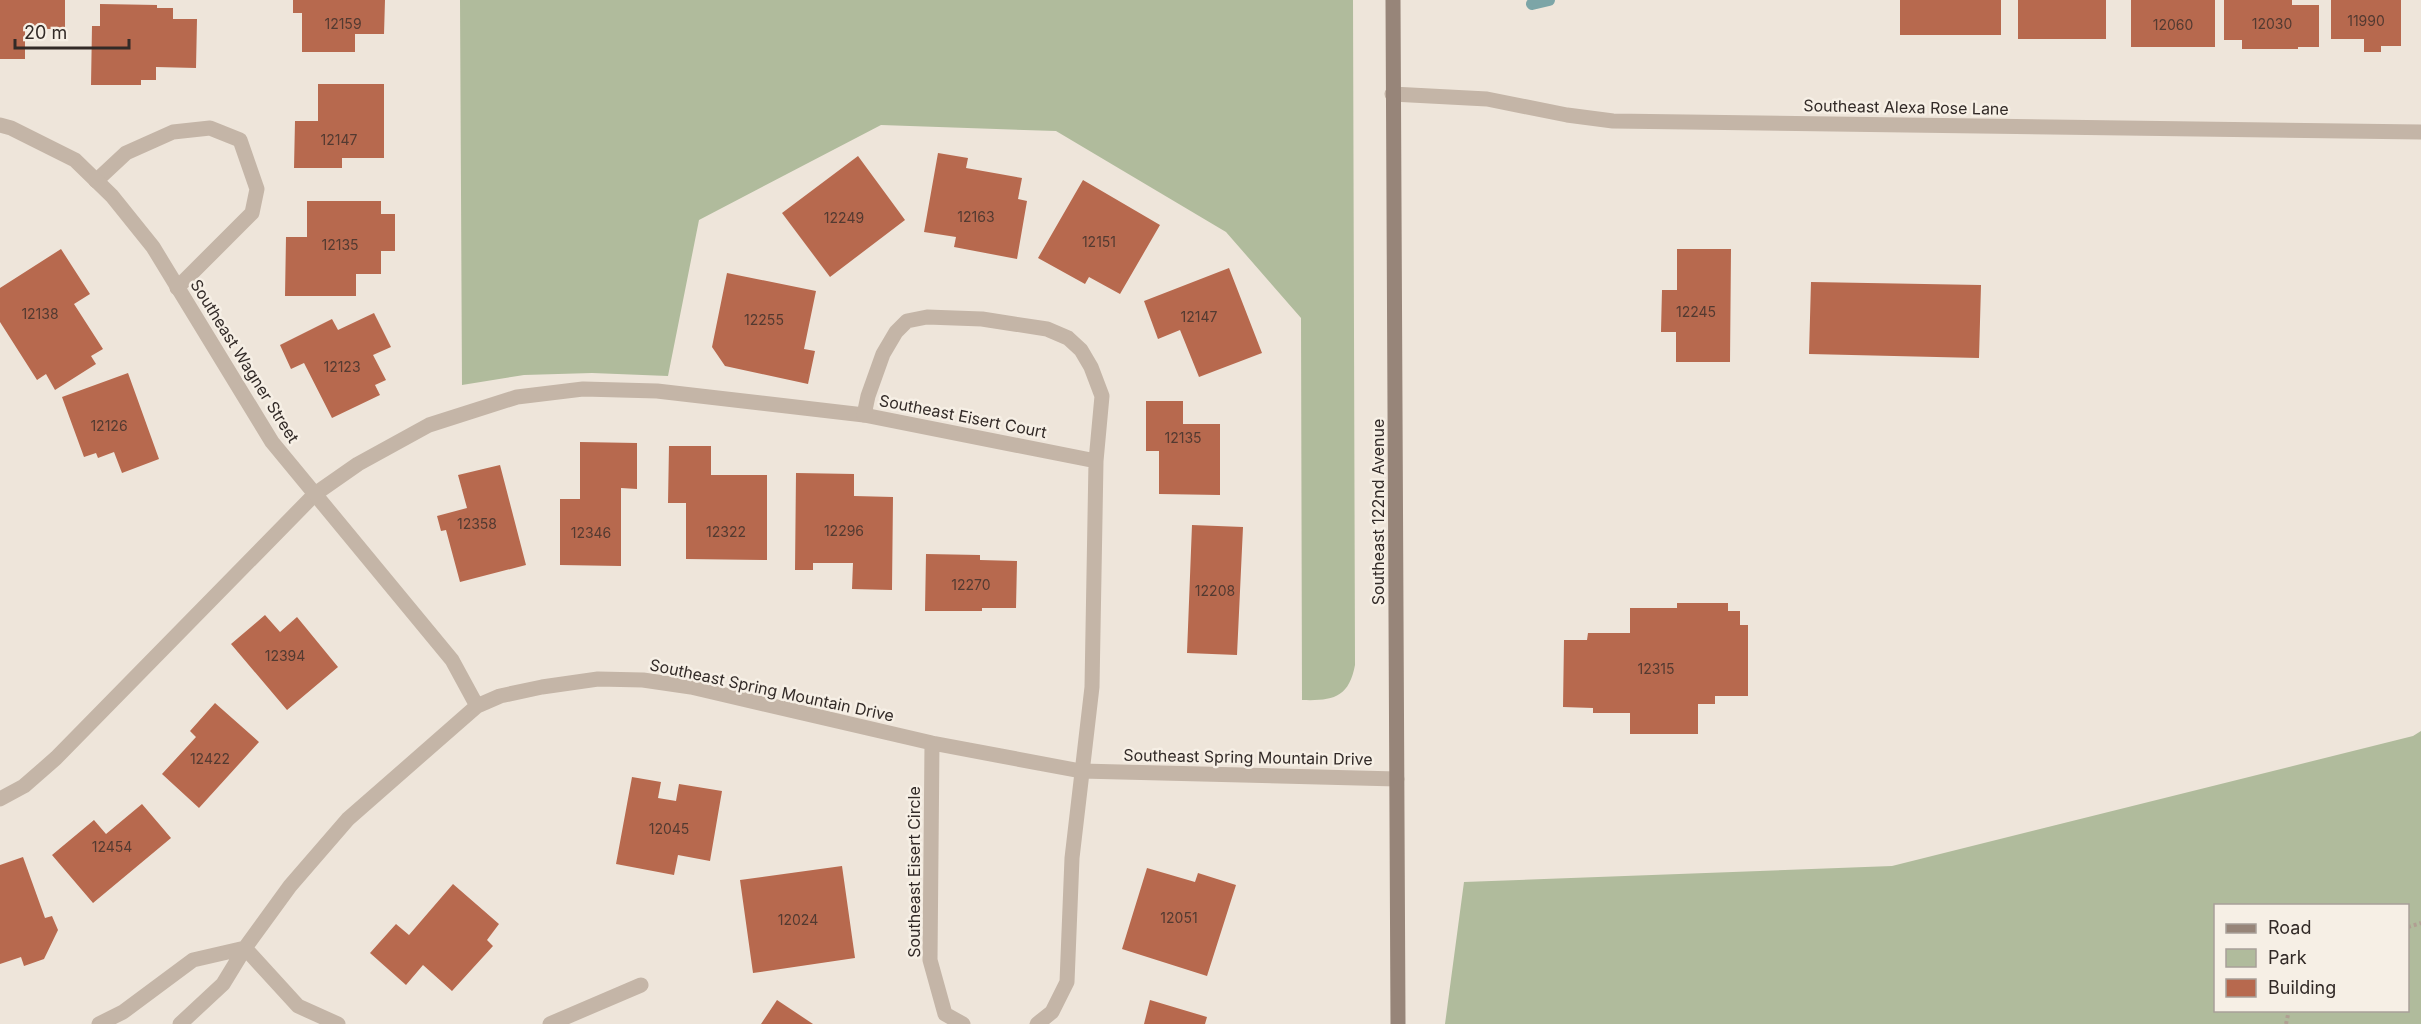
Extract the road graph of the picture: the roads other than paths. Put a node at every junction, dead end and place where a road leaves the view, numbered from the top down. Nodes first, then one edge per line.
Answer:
1 (1393, 0) edge
2 (1392, 94) junction
3 (0, 125) edge
4 (2421, 132) edge
5 (96, 181) junction
6 (177, 288) junction
7 (864, 415) junction
8 (1096, 461) junction
9 (315, 494) junction
10 (477, 706) junction
11 (932, 743) junction
12 (1081, 771) junction
13 (1397, 779) junction
14 (0, 799) edge
15 (245, 948) junction
16 (640, 985) dead end
17 (99, 1024) edge
18 (180, 1024) edge
19 (338, 1024) edge
20 (550, 1024) edge
21 (963, 1024) edge
22 (1037, 1024) edge
23 (1398, 1024) edge

1 - 2 main road, Southeast 122nd Avenue
2 - 4 street, Southeast Alexa Rose Lane
2 - 13 main road, Southeast 122nd Avenue
3 - 5 street, Southeast Wagner Street
5 - 6 street, Southeast Wagner Street
5 - 6 street
6 - 9 street, Southeast Wagner Street
7 - 8 street, Southeast Eisert Court
7 - 8 street, Southeast Eisert Court
7 - 9 street
8 - 12 street, Southeast Eisert Court
9 - 10 street, Southeast Wagner Street
9 - 14 street
10 - 11 street, Southeast Spring Mountain Drive
10 - 15 street, Southeast Spring Mountain Drive
11 - 12 street, Southeast Spring Mountain Drive
11 - 21 street, Southeast Eisert Circle
12 - 13 street, Southeast Spring Mountain Drive
12 - 22 street
13 - 23 main road, Southeast 122nd Avenue
15 - 17 street
15 - 18 street, Southeast Spring Mountain Drive
15 - 19 street
16 - 20 street

